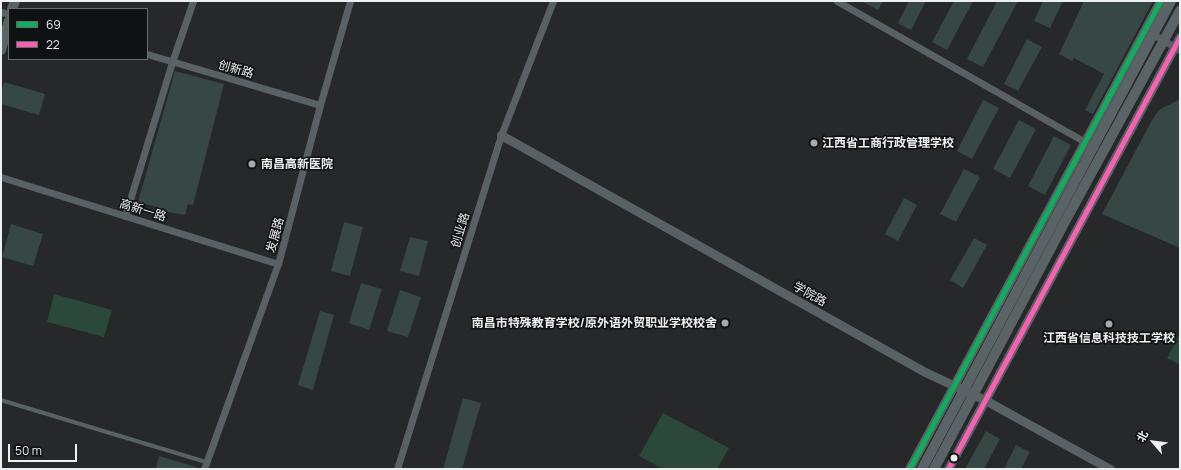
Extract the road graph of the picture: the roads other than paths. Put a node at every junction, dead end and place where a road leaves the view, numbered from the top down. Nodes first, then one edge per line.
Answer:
1 (193, 1) edge
2 (350, 1) edge
3 (553, 1) edge
4 (837, 1) edge
5 (1160, 1) edge
6 (1171, 1) edge
7 (1180, 11) edge
8 (8, 25) edge
9 (1153, 34) junction
10 (1180, 36) edge
11 (1164, 40) junction
12 (1177, 48) edge
13 (1, 50) edge
14 (148, 54) edge
15 (172, 62) junction
16 (320, 105) junction
17 (501, 135) junction
18 (1084, 141) junction
19 (1094, 147) junction
20 (1, 177) edge
21 (125, 216) junction
22 (278, 264) junction
23 (953, 385) junction
24 (969, 392) junction
25 (1, 400) edge
26 (985, 400) junction
27 (205, 466) edge
28 (396, 469) edge
29 (909, 469) edge
30 (922, 469) edge
31 (934, 469) edge
32 (948, 469) edge
33 (1110, 469) edge

1 - 15 street
2 - 16 street, 发展路
3 - 17 street, 创业路
4 - 18 street
5 - 18 street
6 - 9 main road
7 - 11 main road
8 - 13 main road
9 - 11 street
9 - 19 main road
10 - 12 street
11 - 12 street
11 - 24 main road
12 - 26 street
14 - 15 street, 创新路
15 - 16 street, 创新路
15 - 21 street
16 - 22 street, 发展路
17 - 23 street, 学院路
17 - 28 street, 创业路
18 - 19 street
18 - 23 street
19 - 24 main road
20 - 21 street, 高新一路
21 - 22 street, 高新一路
22 - 27 street, 发展路
23 - 24 street, 学院路
23 - 29 street
24 - 26 street, 学院路
24 - 30 main road
24 - 31 main road
25 - 27 lane
26 - 32 street
26 - 33 street, 学院路

